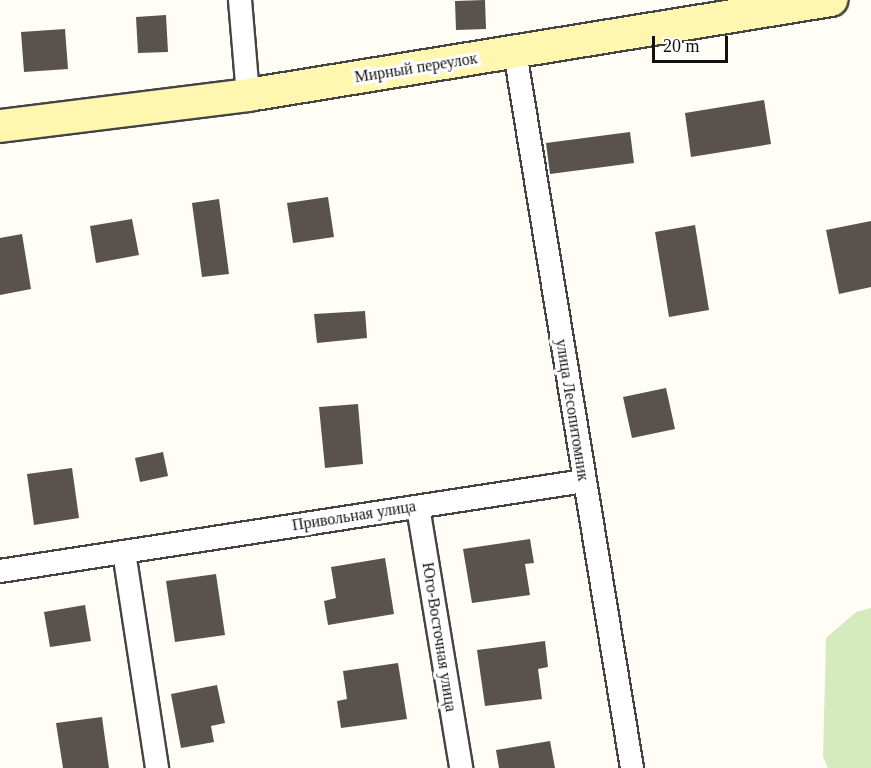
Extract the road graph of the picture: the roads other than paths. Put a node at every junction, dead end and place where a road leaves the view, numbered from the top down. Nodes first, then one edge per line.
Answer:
1 (240, 0) edge
2 (831, 0) edge
3 (735, 8) edge
4 (515, 52) junction
5 (248, 95) junction
6 (0, 126) edge
7 (584, 481) junction
8 (418, 507) junction
9 (124, 552) junction
10 (0, 570) edge
11 (157, 768) edge
12 (461, 768) edge
13 (632, 768) edge

1 - 5 street
2 - 3 street, Мирный переулок
3 - 4 street, Мирный переулок
4 - 5 street, Мирный переулок
4 - 7 street, улица Лесопитомник
5 - 6 street, Мирный переулок
7 - 8 street, Привольная улица
7 - 13 street, улица Лесопитомник
8 - 9 street, Привольная улица
8 - 12 street, Юго-Восточная улица
9 - 10 street, Привольная улица
9 - 11 street

